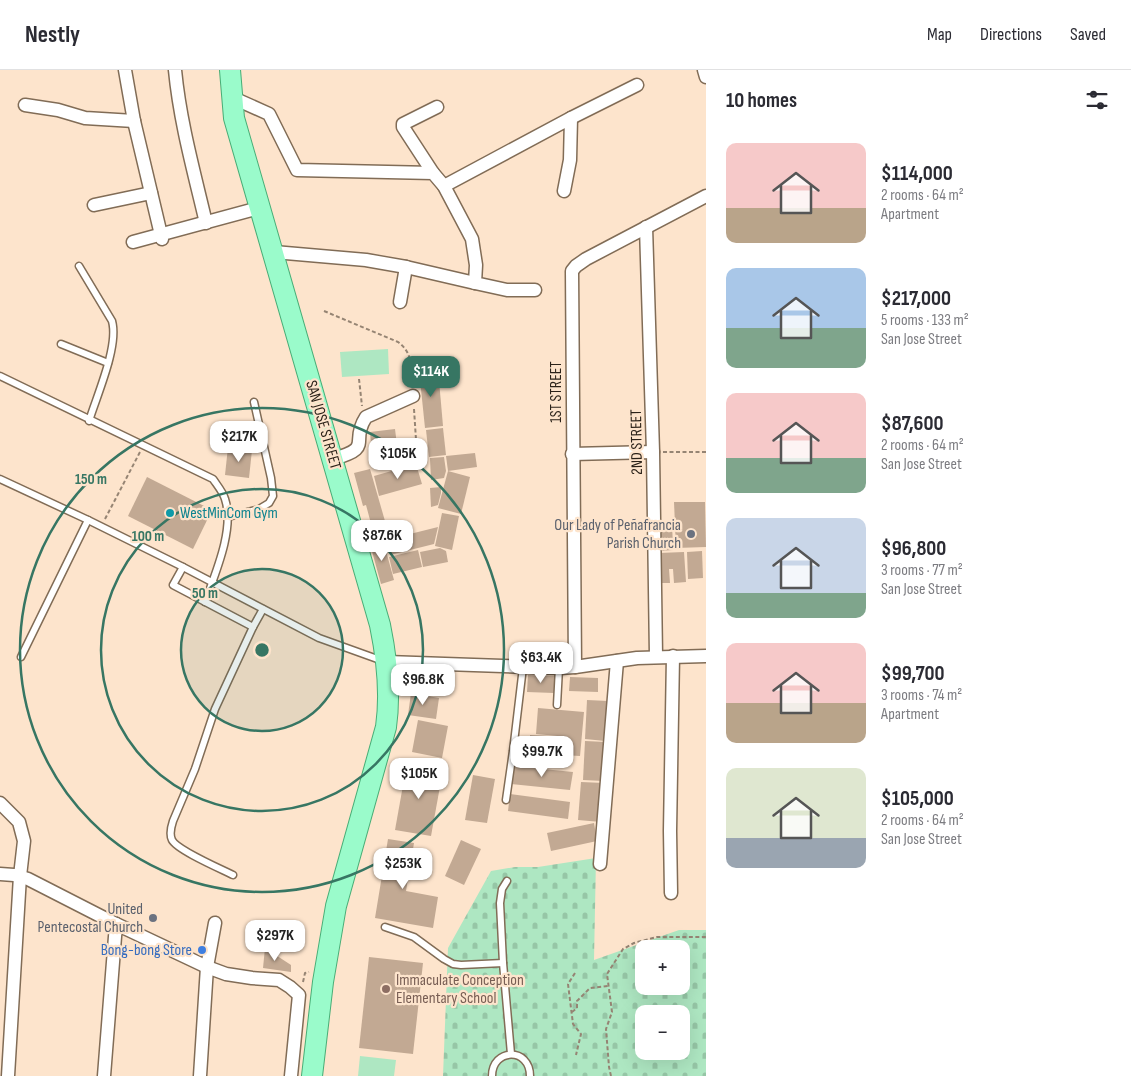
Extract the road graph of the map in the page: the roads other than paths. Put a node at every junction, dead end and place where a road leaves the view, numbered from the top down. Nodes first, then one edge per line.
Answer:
1 (124, 70) edge
2 (174, 70) edge
3 (230, 70) edge
4 (704, 70) edge
5 (706, 77) edge
6 (637, 85) dead end
7 (232, 97) junction
8 (25, 105) dead end
9 (437, 108) dead end
10 (571, 118) junction
11 (134, 121) junction
12 (433, 173) junction
13 (444, 186) junction
14 (564, 191) dead end
15 (151, 194) junction
16 (706, 196) edge
17 (94, 205) dead end
18 (259, 208) junction
19 (206, 223) junction
20 (646, 227) junction
21 (162, 237) junction
22 (133, 242) dead end
23 (274, 252) junction
24 (79, 266) dead end
25 (406, 267) junction
26 (475, 283) junction
27 (535, 290) dead end
28 (400, 302) dead end
29 (61, 344) dead end
30 (108, 363) junction
31 (0, 376) edge
32 (413, 396) road end
33 (254, 402) dead end
34 (89, 420) junction
35 (654, 452) junction
36 (572, 454) junction
37 (333, 459) junction
38 (0, 480) edge
39 (228, 517) junction
40 (88, 520) junction
41 (183, 567) junction
42 (212, 582) junction
43 (204, 602) junction
44 (263, 609) junction
45 (252, 626) junction
46 (656, 656) junction
47 (673, 656) junction
48 (706, 656) edge
49 (21, 657) dead end
50 (617, 661) junction
51 (387, 662) junction
52 (523, 667) junction
53 (575, 667) junction
54 (559, 668) junction
55 (557, 705) dead end
56 (506, 800) dead end
57 (0, 803) edge
58 (600, 864) dead end
59 (0, 874) edge
60 (233, 875) dead end
61 (20, 876) junction
62 (507, 880) dead end
63 (671, 893) dead end
64 (215, 923) dead end
65 (116, 924) junction
66 (385, 928) dead end
67 (503, 963) junction
68 (208, 967) junction
69 (511, 1054) junction
70 (5, 1071) edge
71 (104, 1076) edge
72 (200, 1076) edge
73 (291, 1076) edge
74 (312, 1076) edge
75 (492, 1076) edge
76 (530, 1076) edge

1 - 11 street
2 - 19 street
3 - 7 main road, SAN JOSE STREET
4 - 5 street
6 - 10 street
7 - 12 street
7 - 18 main road, SAN JOSE STREET
8 - 11 street
9 - 12 street
10 - 13 street
10 - 14 street
11 - 15 street
12 - 13 street
13 - 26 street
15 - 17 street
15 - 21 street
16 - 20 street, 1ST STREET
18 - 19 street
18 - 23 main road, SAN JOSE STREET
19 - 21 street
20 - 35 street, 2ND STREET
20 - 36 street, 1ST STREET
21 - 22 street
23 - 25 street
23 - 37 main road, SAN JOSE STREET
24 - 30 lane
25 - 26 street
25 - 28 street
26 - 27 street
29 - 30 lane
30 - 34 lane
31 - 34 lane
32 - 37 street
33 - 39 lane
34 - 39 lane
35 - 36 street
35 - 46 street, 2ND STREET
36 - 53 street, 1ST STREET
37 - 51 main road, SAN JOSE STREET
38 - 40 lane
39 - 42 lane
40 - 41 lane
40 - 49 lane
41 - 42 lane
41 - 43 lane
42 - 43 lane
42 - 44 lane
43 - 45 lane
44 - 45 lane
44 - 51 lane
45 - 60 lane
46 - 47 street
46 - 50 street
47 - 48 street
47 - 63 street
50 - 53 street
50 - 58 street
51 - 52 street
51 - 74 main road, SAN JOSE STREET
52 - 54 street
52 - 56 lane
53 - 54 street
54 - 55 lane
57 - 61 street
59 - 61 street
61 - 65 street
61 - 70 street
62 - 67 lane
64 - 68 street
65 - 68 street
65 - 71 street
66 - 67 lane
67 - 69 lane
68 - 72 street
68 - 73 street
69 - 75 lane
69 - 76 lane

